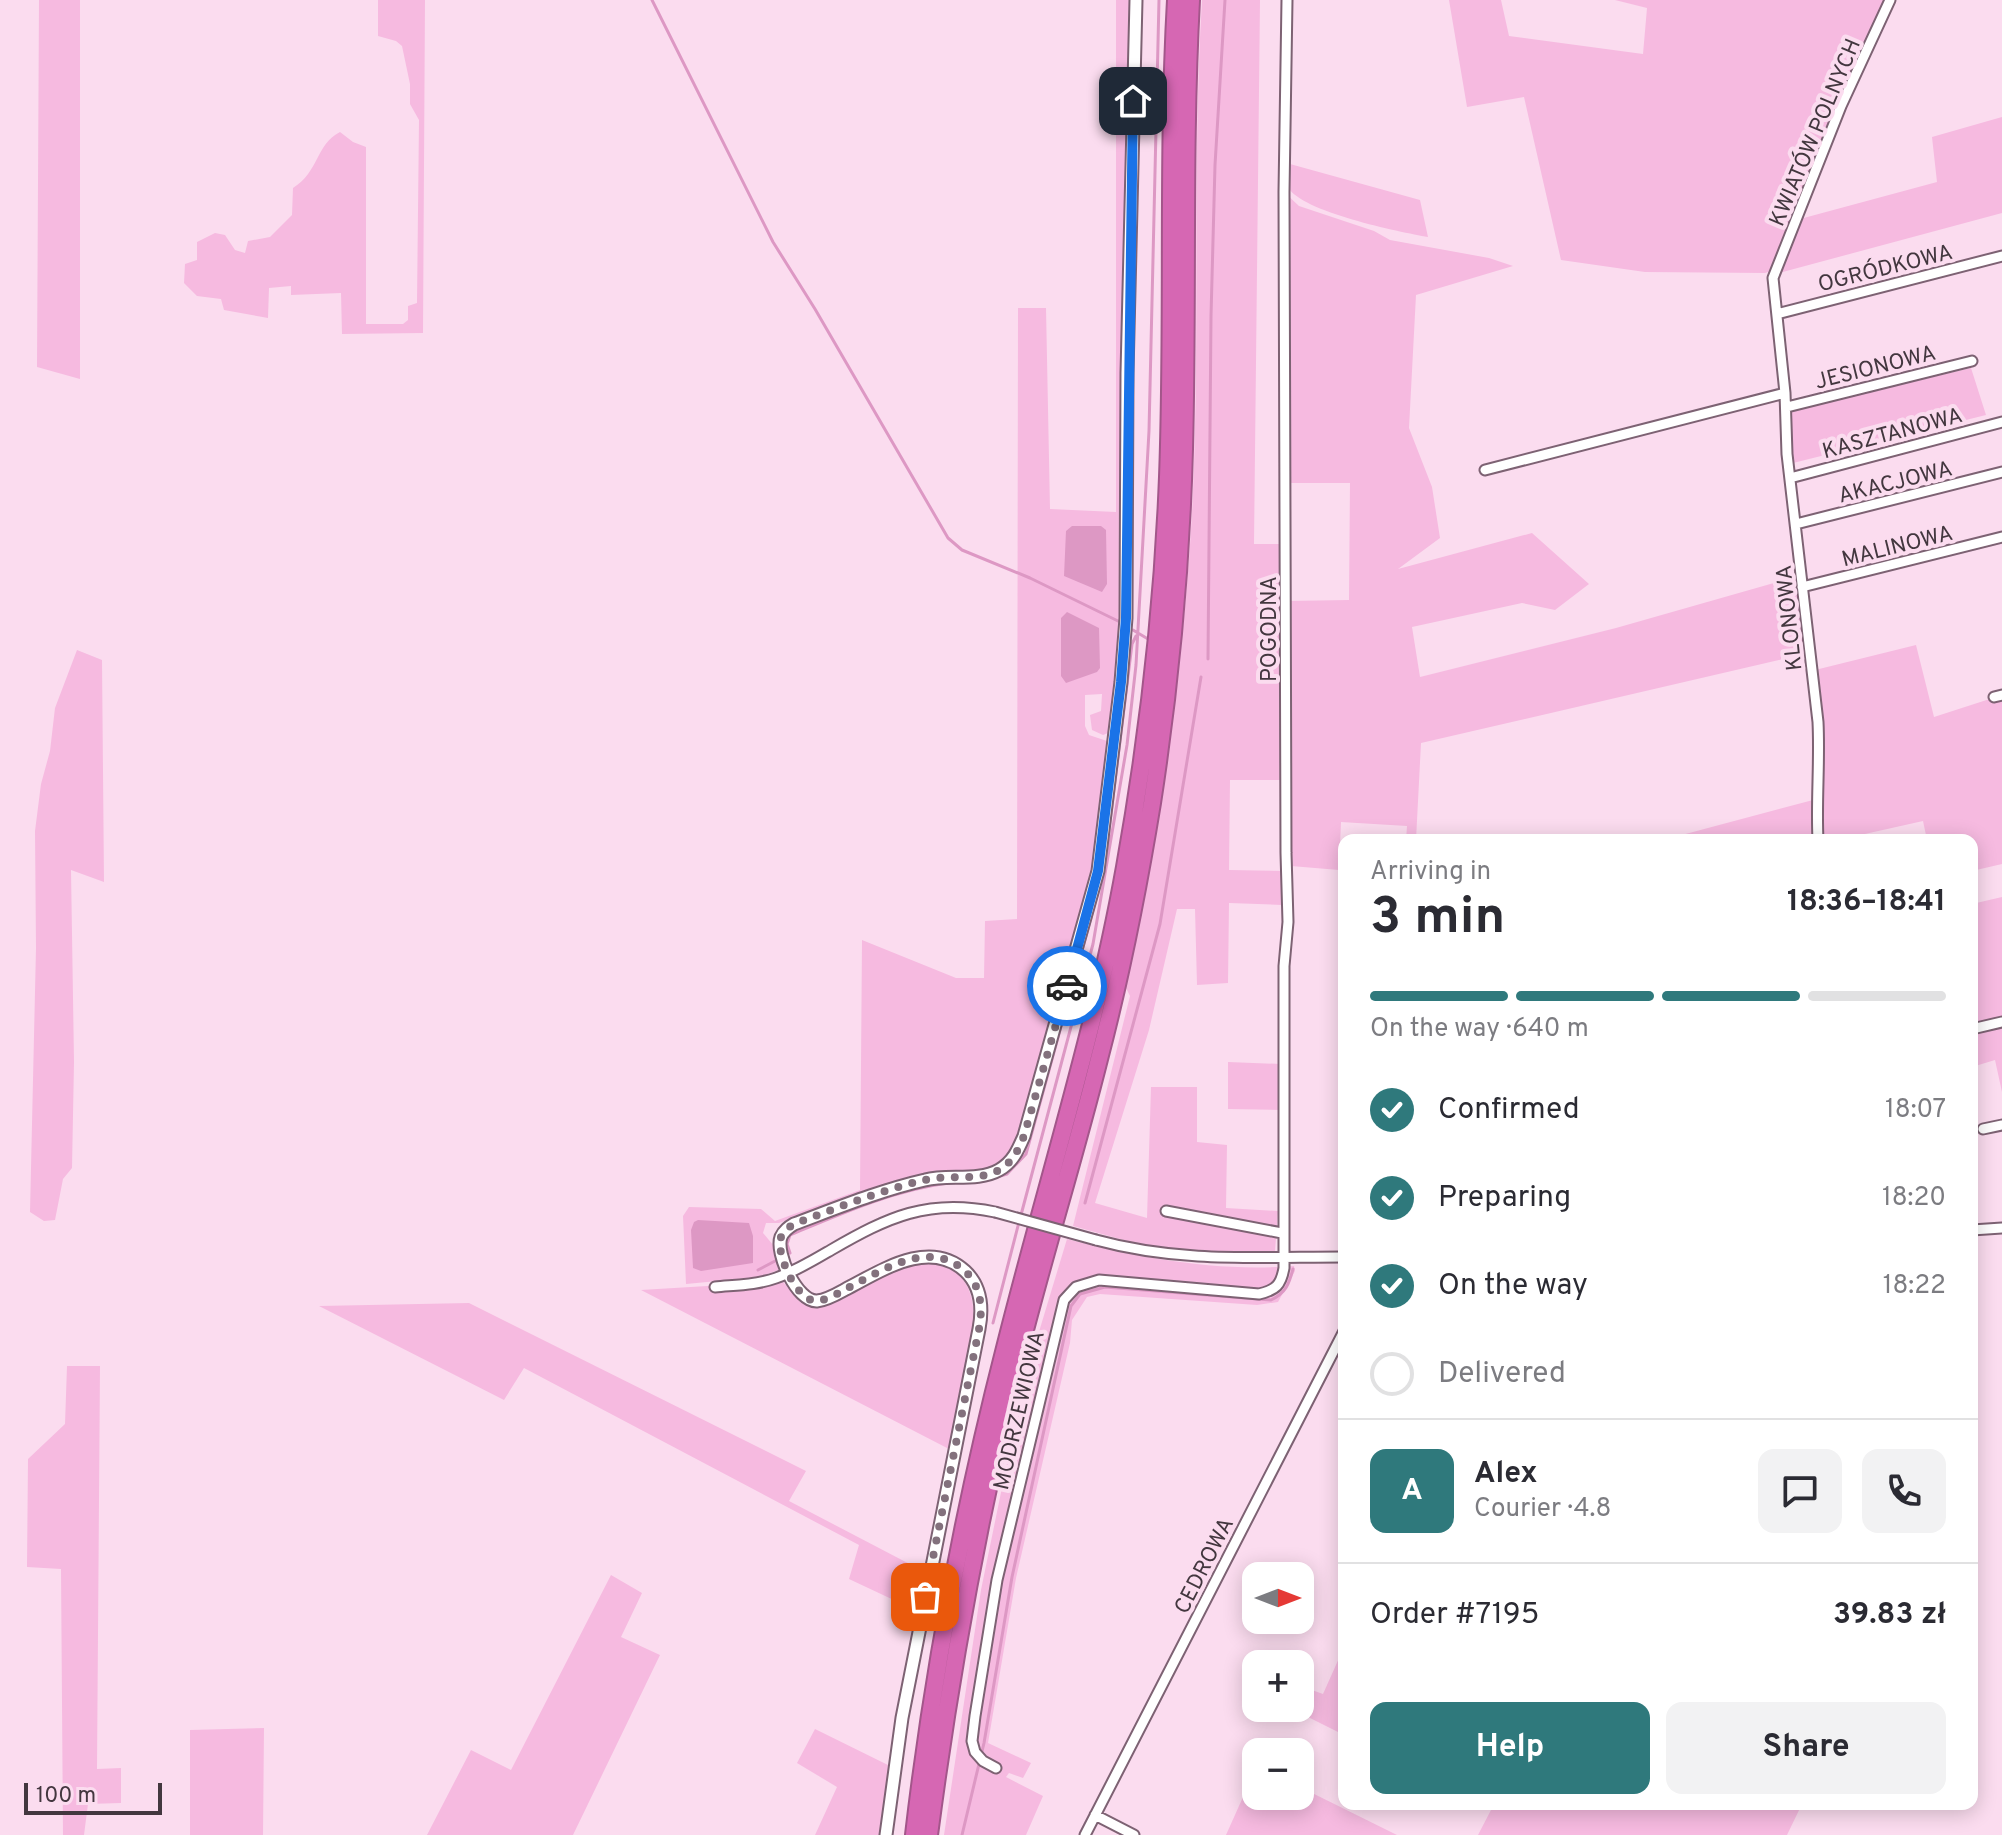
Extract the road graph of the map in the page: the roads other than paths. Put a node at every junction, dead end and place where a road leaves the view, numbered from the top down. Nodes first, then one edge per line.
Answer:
1 (1136, 0) edge
2 (1176, 0) edge
3 (1191, 0) edge
4 (1287, 0) edge
5 (1890, 0) edge
6 (2002, 256) edge
7 (1773, 278) joint
8 (1777, 314) junction
9 (1972, 361) dead end
10 (1785, 393) junction
11 (1787, 407) junction
12 (2002, 422) edge
13 (1485, 470) dead end
14 (2002, 472) edge
15 (1790, 478) junction
16 (1796, 524) junction
17 (2002, 537) edge
18 (1802, 587) junction
19 (1818, 834) edge
20 (2002, 1022) edge
21 (1978, 1028) edge
22 (2002, 1125) edge
23 (1983, 1129) dead end
24 (1166, 1211) dead end
25 (2002, 1228) edge
26 (1978, 1230) edge
27 (1282, 1233) junction
28 (1283, 1257) junction
29 (1338, 1257) edge
30 (789, 1273) junction
31 (715, 1287) dead end
32 (1338, 1343) edge
33 (996, 1768) dead end
34 (1095, 1815) junction
35 (886, 1835) edge
36 (914, 1835) edge
37 (929, 1835) edge
38 (1085, 1835) edge
39 (1134, 1835) edge

1 - 30 street
2 - 36 highway
3 - 37 highway
4 - 27 street, POGODNA
5 - 7 street, KWIATÓW POLNYCH
6 - 8 street, OGRÓDKOWA
7 - 8 street, KLONOWA
8 - 10 street, KLONOWA
9 - 11 street, JESIONOWA
10 - 11 street, KLONOWA
10 - 13 street
11 - 15 street, KLONOWA
12 - 15 street, KASZTANOWA
14 - 16 street, AKACJOWA
15 - 16 street, KLONOWA
16 - 18 street, KLONOWA
17 - 18 street, MALINOWA
18 - 19 street, KLONOWA
20 - 21 street
22 - 23 street
24 - 27 street
25 - 26 street
27 - 28 street, POGODNA
28 - 29 street
28 - 30 street, bridge
28 - 33 street, MODRZEWIOWA
30 - 31 street
30 - 35 street
32 - 34 street, CEDROWA
34 - 38 street, CEDROWA
34 - 39 street

